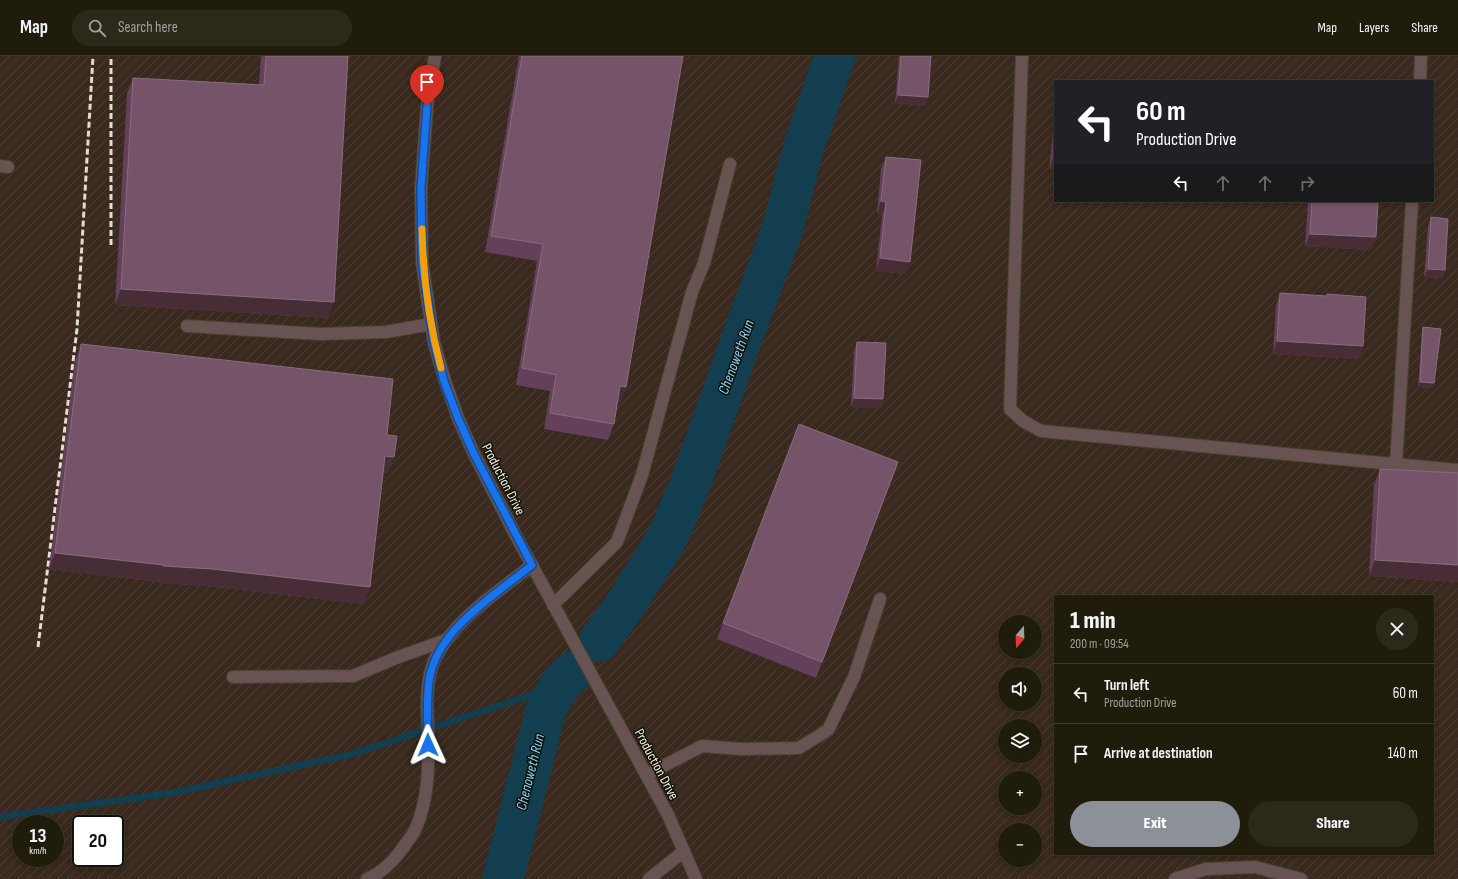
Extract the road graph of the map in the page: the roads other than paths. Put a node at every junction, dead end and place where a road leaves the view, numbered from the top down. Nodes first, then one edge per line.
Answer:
1 (435, 56) edge
2 (1022, 56) edge
3 (1421, 56) edge
4 (1420, 80) edge
5 (730, 164) dead end
6 (1412, 202) edge
7 (431, 324) junction
8 (187, 326) dead end
9 (1396, 465) junction
10 (1458, 470) edge
11 (532, 565) junction
12 (880, 600) dead end
13 (553, 605) junction
14 (446, 640) junction
15 (233, 677) dead end
16 (646, 775) junction
17 (684, 851) junction
18 (367, 879) edge
19 (649, 879) edge
20 (696, 879) edge
21 (1175, 879) edge
22 (1301, 879) edge

1 - 7 street, Production Drive
2 - 9 street
3 - 4 street
5 - 13 street
6 - 9 street
7 - 8 street
7 - 11 street, Production Drive
9 - 10 street
11 - 13 street, Production Drive
11 - 14 street
12 - 16 street
13 - 16 street, Production Drive
14 - 15 street
14 - 18 street
16 - 17 street, Production Drive
17 - 19 street
17 - 20 street, Production Drive
21 - 22 street

